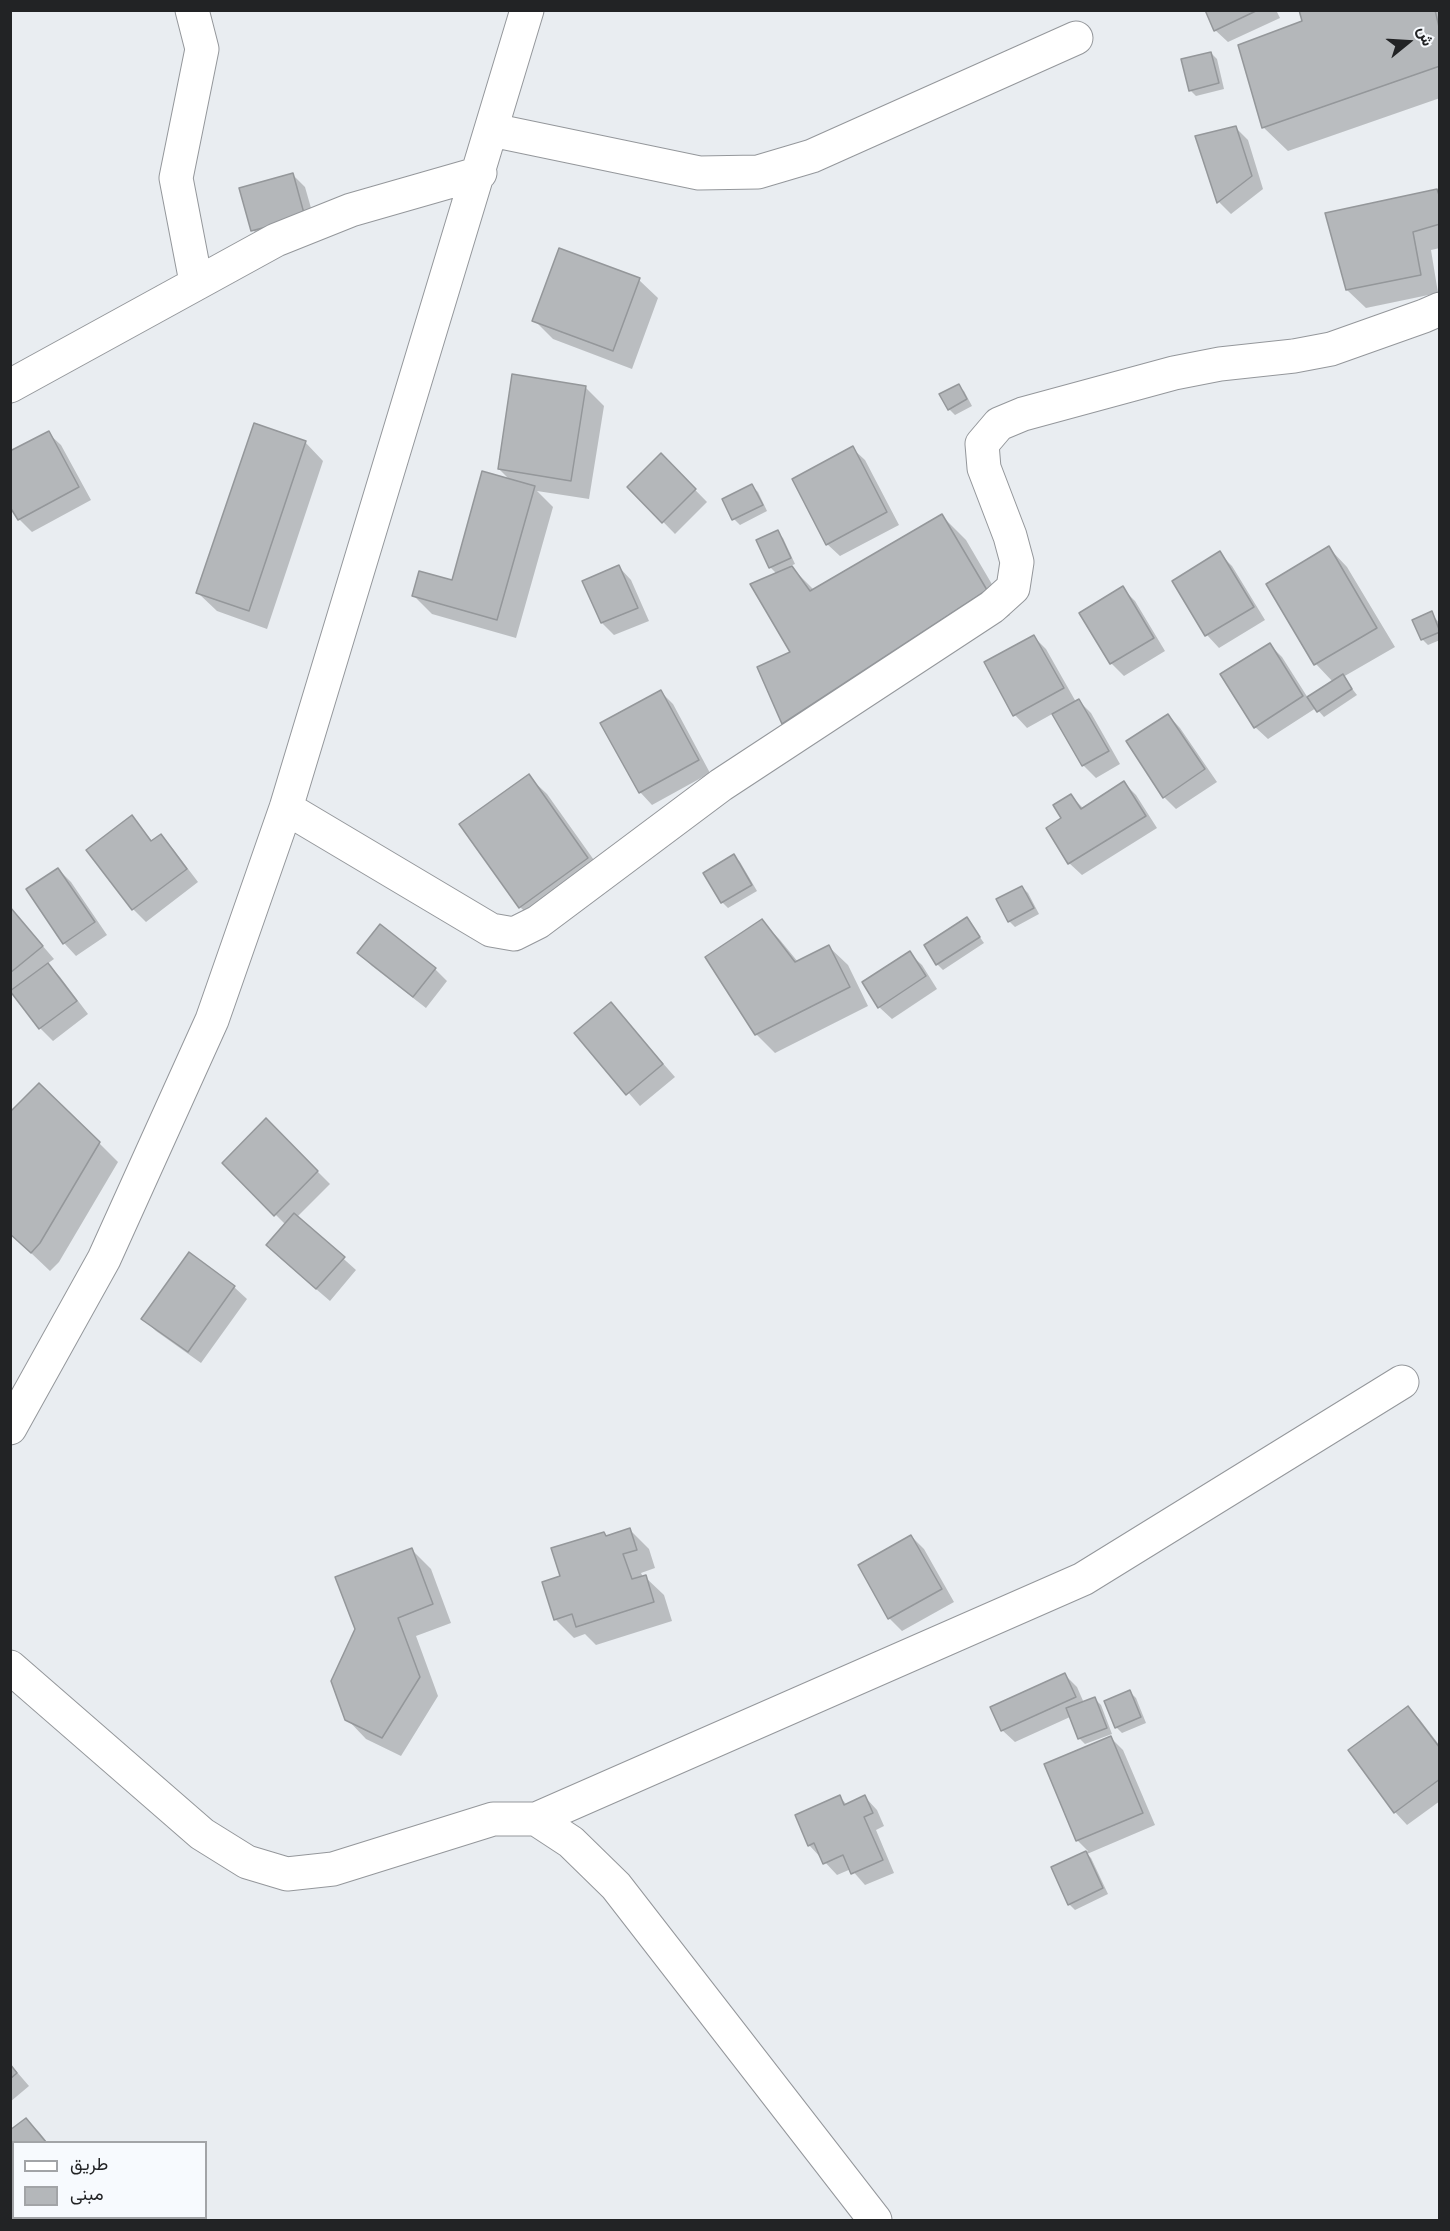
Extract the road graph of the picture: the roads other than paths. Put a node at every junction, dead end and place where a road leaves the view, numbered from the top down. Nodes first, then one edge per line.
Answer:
1 (192, 10) edge
2 (527, 10) edge
3 (1076, 38) dead end
4 (492, 130) junction
5 (480, 173) junction
6 (196, 282) junction
7 (1440, 309) edge
8 (10, 386) edge
9 (285, 808) junction
10 (1402, 1382) dead end
11 (10, 1428) edge
12 (10, 1666) edge
13 (536, 1819) junction
14 (875, 2220) edge

1 - 6 street
2 - 4 street
3 - 4 street
4 - 5 street
5 - 6 street
5 - 9 street
6 - 8 street
7 - 9 street
9 - 11 street
10 - 13 street
12 - 13 street
13 - 14 street

